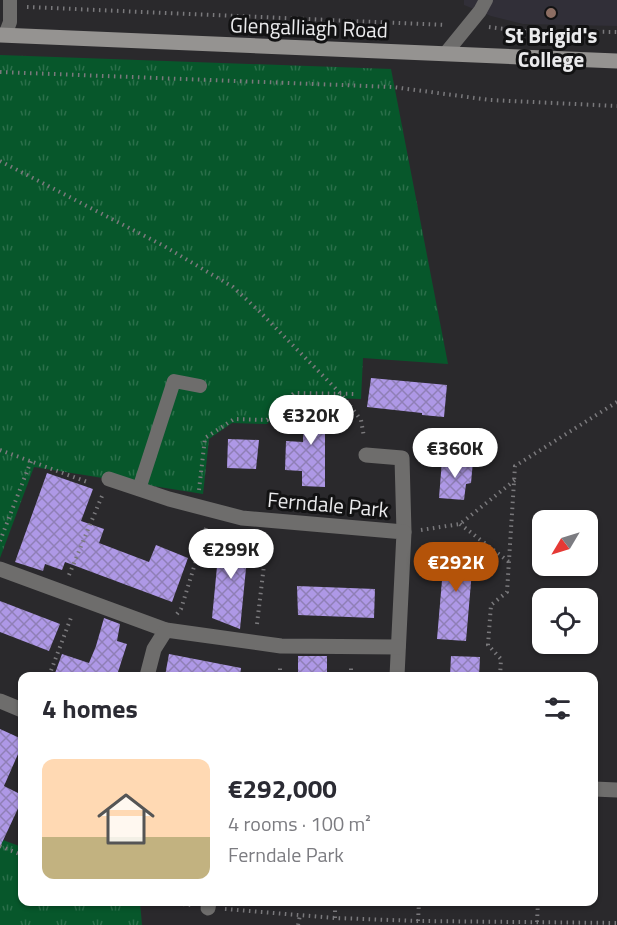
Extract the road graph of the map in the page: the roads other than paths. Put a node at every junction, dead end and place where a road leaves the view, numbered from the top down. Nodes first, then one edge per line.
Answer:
1 (486, 0) edge
2 (10, 3) edge
3 (3, 35) edge
4 (445, 54) junction
5 (617, 61) edge
6 (200, 386) dead end
7 (366, 455) road end
8 (107, 483) road end
9 (139, 489) junction
10 (404, 532) junction
11 (0, 569) edge
12 (166, 630) junction
13 (398, 647) junction
14 (148, 672) edge
15 (398, 672) edge
16 (0, 701) edge
17 (18, 708) edge
18 (598, 789) edge
19 (617, 790) edge

1 - 4 lane
2 - 3 lane
3 - 4 main road, Glengalliagh Road
4 - 5 main road, Glengalliagh Road
6 - 9 lane
7 - 10 street
8 - 9 street, Ferndale Park
9 - 10 street, Ferndale Park
10 - 13 street, Ferndale Park
11 - 12 street
12 - 13 street
12 - 14 street
13 - 15 street, Ferndale Park
16 - 17 street
18 - 19 street

